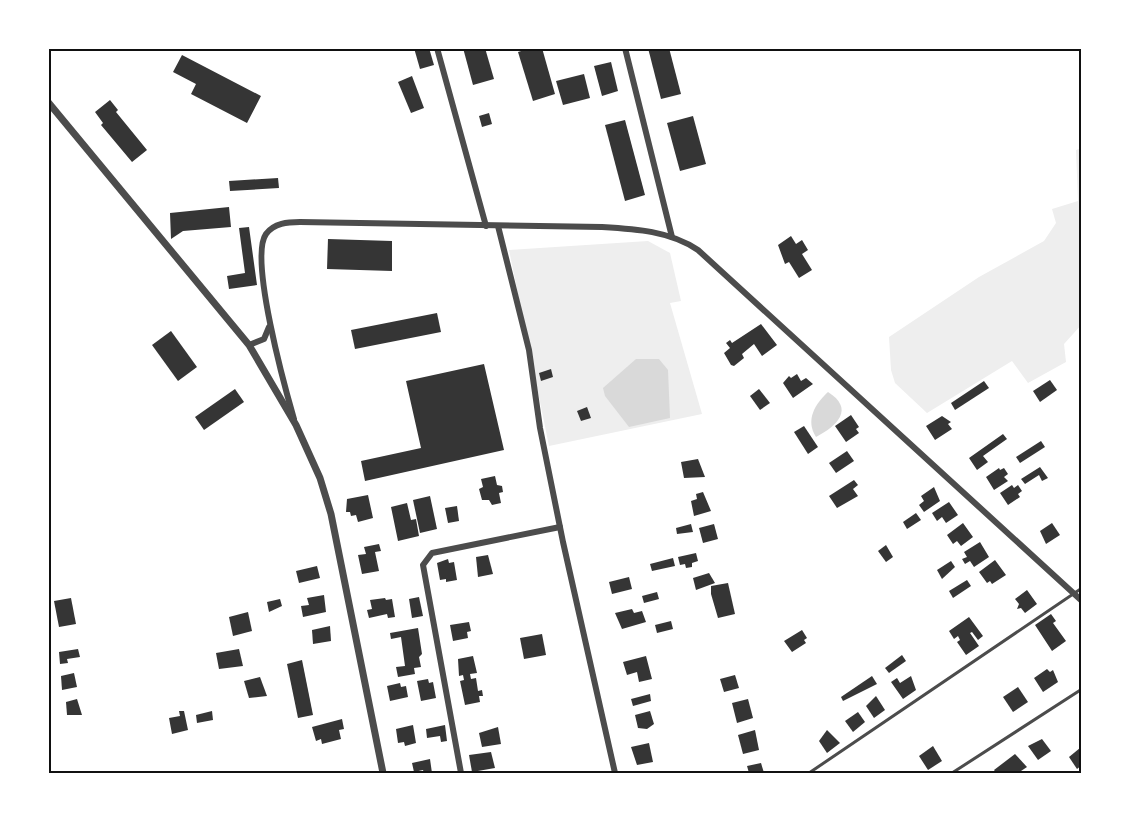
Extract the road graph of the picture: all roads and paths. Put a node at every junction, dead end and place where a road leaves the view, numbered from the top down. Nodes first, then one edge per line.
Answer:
1 (437, 48) edge
2 (625, 48) edge
3 (48, 102) edge
4 (486, 226) junction
5 (498, 226) junction
6 (672, 237) junction
7 (270, 324) junction
8 (249, 345) junction
9 (296, 425) junction
10 (560, 526) junction
11 (1082, 588) edge
12 (1074, 594) junction
13 (1082, 602) edge
14 (1082, 689) edge
15 (383, 773) edge
16 (461, 773) edge
17 (615, 773) edge
18 (809, 773) edge
19 (952, 773) edge

1 - 4 street
2 - 6 street
3 - 8 street
4 - 5 street
4 - 7 street
5 - 6 street
5 - 10 street
6 - 12 street
7 - 8 street
7 - 9 street
8 - 9 street
9 - 15 street
10 - 16 street
10 - 17 street
11 - 12 lane
12 - 13 street
12 - 18 lane
14 - 19 lane

